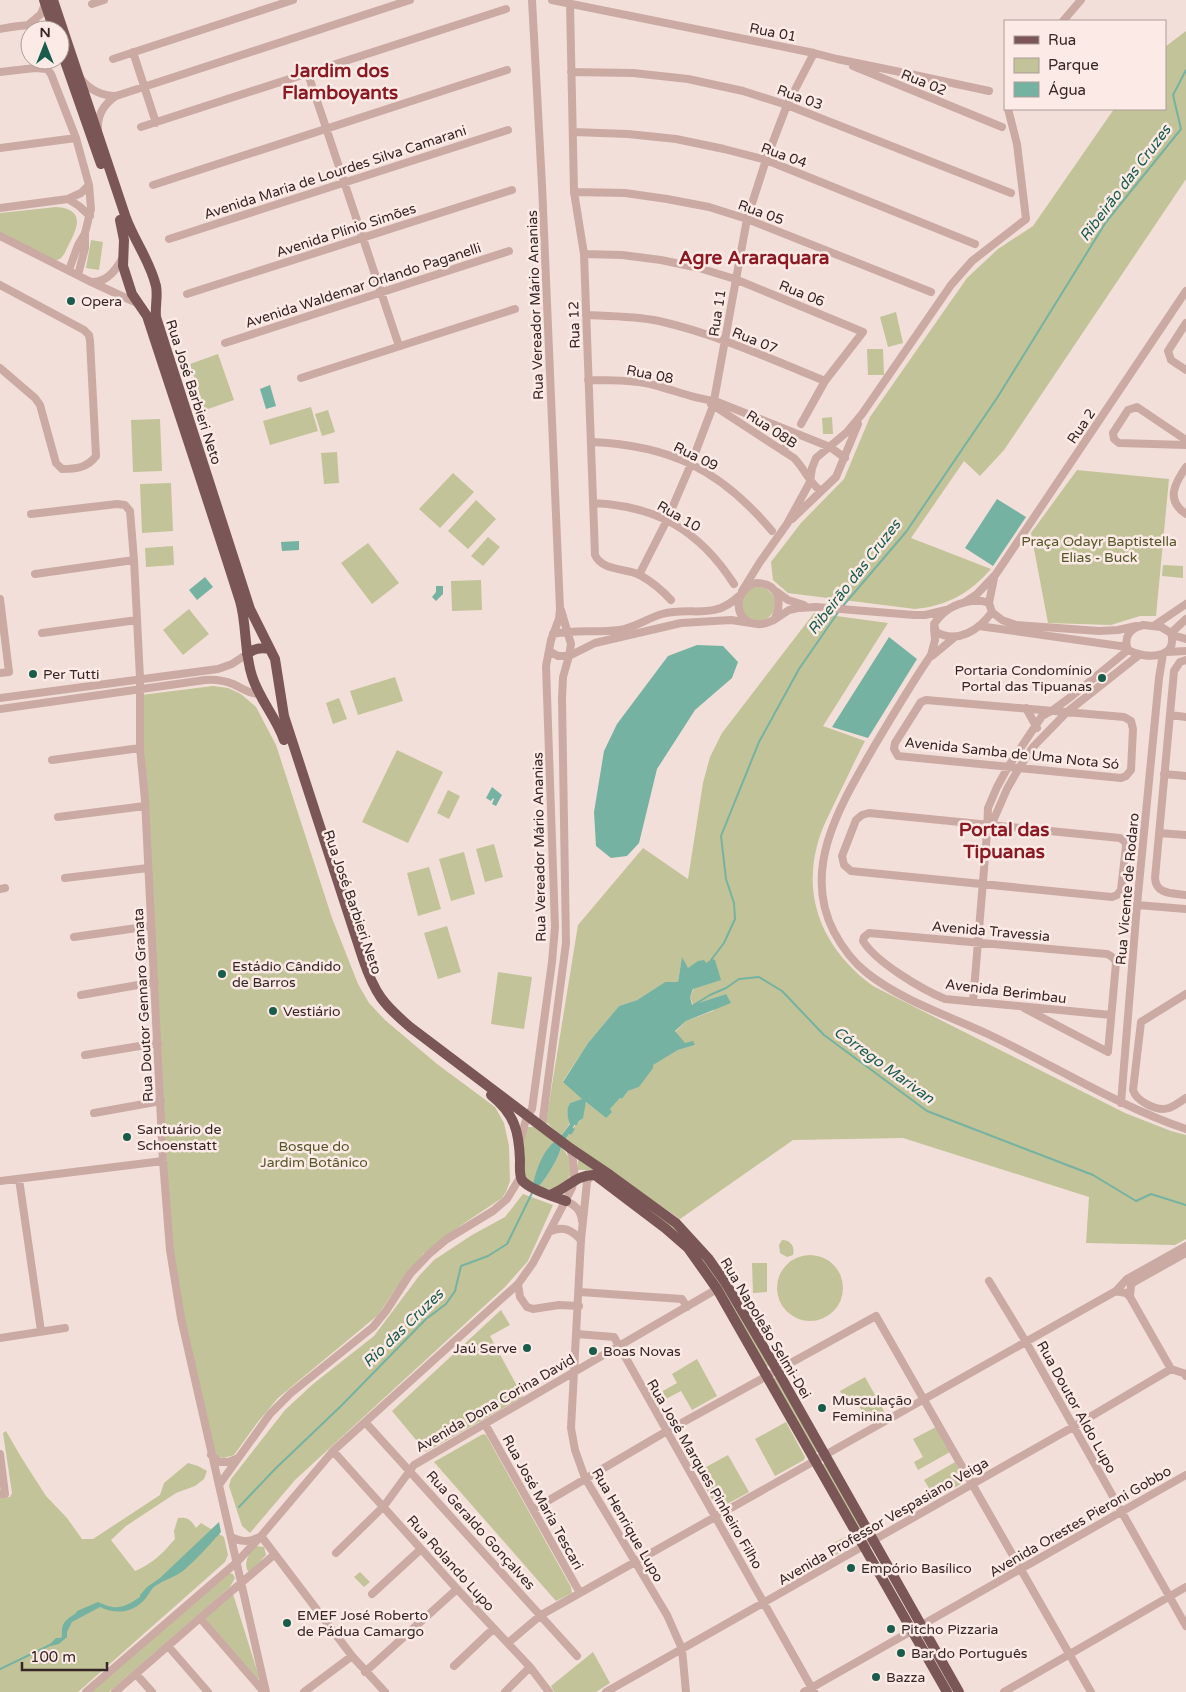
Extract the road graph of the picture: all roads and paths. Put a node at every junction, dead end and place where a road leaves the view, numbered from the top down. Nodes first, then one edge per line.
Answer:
1 (104, 0) edge
2 (410, 0) edge
3 (532, 0) edge
4 (552, 0) edge
5 (1081, 0) edge
6 (287, 1) edge
7 (47, 2) edge
8 (92, 4) dead end
9 (570, 4) junction
10 (506, 9) dead end
11 (34, 20) edge
12 (52, 20) edge
13 (1064, 20) edge
14 (20, 26) edge
15 (0, 29) edge
16 (133, 52) junction
17 (814, 53) junction
18 (113, 58) dead end
19 (837, 60) junction
20 (68, 70) edge
21 (507, 70) dead end
22 (0, 72) edge
23 (570, 72) junction
24 (308, 74) junction
25 (910, 74) junction
26 (78, 75) junction
27 (144, 88) junction
28 (905, 88) junction
29 (989, 91) dead end
30 (116, 96) junction
31 (787, 105) junction
32 (1008, 110) edge
33 (156, 123) junction
34 (1002, 126) dead end
35 (141, 127) dead end
36 (327, 128) junction
37 (508, 130) dead end
38 (573, 132) junction
39 (98, 133) junction
40 (76, 138) junction
41 (0, 148) edge
42 (766, 160) junction
43 (345, 182) junction
44 (90, 185) junction
45 (153, 185) dead end
46 (512, 190) dead end
47 (574, 192) junction
48 (1010, 193) dead end
49 (68, 199) junction
50 (0, 208) edge
51 (90, 216) junction
52 (747, 219) junction
53 (86, 233) junction
54 (0, 236) edge
55 (363, 238) junction
56 (169, 239) dead end
57 (975, 244) dead end
58 (142, 251) junction
59 (509, 251) dead end
60 (584, 254) junction
61 (122, 259) junction
62 (69, 270) junction
63 (78, 275) junction
64 (735, 279) junction
65 (89, 281) junction
66 (0, 285) edge
67 (1186, 291) edge
68 (382, 292) junction
69 (931, 292) dead end
70 (187, 294) dead end
71 (157, 295) junction
72 (137, 303) junction
73 (515, 309) dead end
74 (586, 315) junction
75 (1186, 323) edge
76 (726, 341) junction
77 (225, 343) dead end
78 (399, 346) junction
79 (0, 368) edge
80 (1186, 370) edge
81 (301, 378) dead end
82 (588, 380) junction
83 (825, 381) junction
84 (714, 403) junction
85 (862, 414) junction
86 (801, 424) dead end
87 (794, 433) junction
88 (1186, 440) edge
89 (591, 442) junction
90 (1186, 445) edge
91 (830, 447) junction
92 (783, 452) junction
93 (844, 458) junction
94 (691, 464) junction
95 (1186, 466) edge
96 (810, 482) junction
97 (821, 491) junction
98 (593, 503) junction
99 (31, 514) dead end
100 (1186, 514) edge
101 (667, 520) junction
102 (787, 524) junction
103 (772, 531) dead end
104 (134, 560) junction
105 (760, 562) junction
106 (35, 574) dead end
107 (639, 574) junction
108 (996, 574) junction
109 (734, 584) dead end
110 (770, 587) junction
111 (741, 594) junction
112 (0, 599) edge
113 (671, 600) dead end
114 (965, 602) junction
115 (989, 604) junction
116 (816, 607) junction
117 (1185, 607) edge
118 (560, 609) junction
119 (946, 610) junction
120 (992, 612) junction
121 (914, 615) junction
122 (1186, 618) edge
123 (137, 620) junction
124 (774, 620) junction
125 (751, 623) junction
126 (1155, 625) junction
127 (934, 626) junction
128 (979, 626) junction
129 (1136, 626) junction
130 (568, 632) junction
131 (42, 633) dead end
132 (553, 634) junction
133 (1172, 634) junction
134 (955, 637) junction
135 (1186, 639) edge
136 (270, 649) junction
137 (1128, 649) junction
138 (549, 651) junction
139 (1186, 651) edge
140 (1165, 653) junction
141 (247, 654) junction
142 (1139, 655) junction
143 (569, 656) junction
144 (1150, 656) junction
145 (1183, 661) edge
146 (926, 663) junction
147 (1108, 667) junction
148 (0, 673) edge
149 (1114, 675) junction
150 (140, 678) junction
151 (1159, 678) junction
152 (1093, 679) junction
153 (279, 683) junction
154 (1099, 687) junction
155 (140, 689) junction
156 (44, 692) junction
157 (259, 694) junction
158 (0, 698) edge
159 (45, 703) junction
160 (1026, 708) junction
161 (0, 709) edge
162 (1053, 710) junction
163 (1067, 712) junction
164 (1170, 715) junction
165 (1186, 717) edge
166 (1036, 726) junction
167 (1045, 733) junction
168 (140, 748) junction
169 (52, 760) dead end
170 (1008, 767) junction
171 (1019, 768) junction
172 (1164, 774) junction
173 (1186, 776) edge
174 (144, 806) junction
175 (58, 818) dead end
176 (989, 824) junction
177 (1159, 833) junction
178 (1186, 835) edge
179 (148, 868) junction
180 (65, 878) dead end
181 (983, 884) junction
182 (1186, 895) edge
183 (1137, 905) junction
184 (1186, 909) edge
185 (151, 926) junction
186 (865, 935) joint
187 (74, 937) dead end
188 (978, 943) junction
189 (155, 982) junction
190 (1186, 994) edge
191 (81, 995) dead end
192 (973, 1002) junction
193 (1022, 1007) junction
194 (1111, 1015) junction
195 (158, 1043) junction
196 (85, 1055) dead end
197 (1186, 1098) edge
198 (160, 1101) junction
199 (1121, 1103) junction
200 (94, 1113) dead end
201 (527, 1116) junction
202 (542, 1126) junction
203 (1186, 1129) edge
204 (520, 1142) junction
205 (569, 1148) junction
206 (163, 1161) junction
207 (595, 1175) junction
208 (20, 1179) junction
209 (523, 1180) junction
210 (575, 1180) junction
211 (0, 1181) edge
212 (546, 1194) junction
213 (566, 1200) junction
214 (582, 1230) junction
215 (550, 1232) junction
216 (582, 1240) junction
217 (1186, 1246) edge
218 (1186, 1252) edge
219 (989, 1280) dead end
220 (518, 1284) junction
221 (717, 1289) junction
222 (1116, 1291) junction
223 (580, 1292) junction
224 (1130, 1297) junction
225 (579, 1306) junction
226 (687, 1307) junction
227 (65, 1328) dead end
228 (41, 1331) junction
229 (577, 1334) junction
230 (0, 1338) edge
231 (1026, 1342) junction
232 (618, 1346) junction
233 (1171, 1369) junction
234 (777, 1370) junction
235 (575, 1371) junction
236 (1186, 1375) edge
237 (767, 1376) junction
238 (924, 1399) junction
239 (365, 1422) junction
240 (485, 1424) junction
241 (1073, 1427) junction
242 (667, 1431) junction
243 (333, 1451) junction
244 (0, 1454) edge
245 (211, 1455) junction
246 (820, 1459) junction
247 (236, 1460) junction
248 (410, 1470) junction
249 (1186, 1475) edge
250 (585, 1478) junction
251 (973, 1484) junction
252 (219, 1485) junction
253 (2, 1494) edge
254 (384, 1506) junction
255 (534, 1509) junction
256 (1122, 1512) junction
257 (715, 1517) junction
258 (230, 1536) junction
259 (261, 1536) junction
260 (873, 1540) junction
261 (863, 1546) junction
262 (421, 1549) junction
263 (336, 1553) dead end
264 (275, 1554) junction
265 (237, 1562) junction
266 (635, 1562) junction
267 (1021, 1569) junction
268 (241, 1584) junction
269 (1186, 1587) edge
270 (457, 1589) junction
271 (580, 1593) junction
272 (372, 1594) dead end
273 (1170, 1596) junction
274 (764, 1603) junction
275 (541, 1615) junction
276 (200, 1618) junction
277 (1186, 1626) edge
278 (493, 1629) junction
279 (916, 1629) junction
280 (508, 1643) junction
281 (168, 1646) junction
282 (682, 1649) junction
283 (1069, 1654) junction
284 (352, 1656) junction
285 (577, 1656) dead end
286 (454, 1666) dead end
287 (530, 1667) junction
288 (365, 1672) junction
289 (136, 1674) junction
290 (813, 1690) edge
291 (86, 1692) edge
292 (115, 1692) edge
293 (152, 1692) edge
294 (208, 1692) edge
295 (265, 1692) edge
296 (304, 1692) edge
297 (385, 1692) edge
298 (505, 1692) edge
299 (549, 1692) edge
300 (606, 1692) edge
301 (686, 1692) edge
302 (804, 1692) edge
303 (947, 1692) edge
304 (958, 1692) edge
305 (1004, 1692) edge
306 (1091, 1692) edge

1 - 8 street
2 - 27 street
3 - 118 street, Rua Vereador Mário Ananias
4 - 9 street, Rua 01
5 - 13 street
6 - 16 street
7 - 11 street
7 - 12 main road
7 - 26 main road, Rua José Barbieri Neto
9 - 17 street, Rua 01
9 - 23 street, Rua 12
10 - 24 street
14 - 15 street
16 - 18 street
16 - 27 street
17 - 19 street, Rua 01
17 - 31 street, Rua 11
19 - 25 street, Rua 01
19 - 28 street, Rua 02
20 - 61 main road, Rua José Barbieri Neto
21 - 36 street
22 - 40 street
23 - 31 street, Rua 03
23 - 38 street, Rua 12
24 - 33 street
24 - 36 street
25 - 28 street
25 - 29 street, Rua 01
26 - 30 street
26 - 39 main road, Rua José Barbieri Neto
27 - 30 street
27 - 33 street
28 - 34 street, Rua 02
30 - 39 street
31 - 42 street, Rua 11
31 - 48 street, Rua 03
32 - 85 street
33 - 35 street
36 - 43 street
36 - 45 street
37 - 43 street, Avenida Maria de Lourdes Silva Camarani
38 - 42 street, Rua 04
38 - 47 street, Rua 12
39 - 58 main road, Rua José Barbieri Neto
40 - 41 street
40 - 44 street
42 - 52 street, Rua 11
42 - 57 street, Rua 04
43 - 55 street
43 - 56 street, Avenida Maria de Lourdes Silva Camarani
44 - 49 street
44 - 51 street
46 - 55 street, Avenida Plínio Simões
47 - 52 street, Rua 05
47 - 60 street, Rua 12
49 - 50 street
49 - 51 street
51 - 53 street
52 - 64 street, Rua 11
52 - 69 street, Rua 05
53 - 62 street
53 - 63 street
54 - 62 street
55 - 68 street
55 - 70 street, Avenida Plínio Simões
58 - 61 main road
58 - 71 main road, Rua José Barbieri Neto
59 - 68 street, Avenida Waldemar Orlando Paganelli
60 - 64 street, Rua 06
60 - 74 street, Rua 12
61 - 65 street
61 - 72 main road, Rua José Barbieri Neto
62 - 63 street
63 - 65 street
64 - 76 street, Rua 11
64 - 83 street, Rua 06
65 - 72 street
66 - 79 street
67 - 108 street, Rua 2
68 - 77 street, Avenida Waldemar Orlando Paganelli
68 - 78 street
71 - 72 main road
71 - 136 main road, Rua José Barbieri Neto
72 - 141 main road, Rua José Barbieri Neto
73 - 78 street
74 - 76 street, Rua 07
74 - 82 street, Rua 12
75 - 80 street
76 - 83 street, Rua 07
76 - 84 street, Rua 11
78 - 81 street
82 - 84 street, Rua 08
82 - 89 street, Rua 12
83 - 86 street
84 - 87 street
84 - 92 street, Rua 08B
84 - 94 street, Rua 11
85 - 91 street
85 - 93 street
87 - 91 street
87 - 92 street
88 - 90 street
89 - 94 street, Rua 09
89 - 98 street, Rua 12
91 - 93 street
91 - 96 street
92 - 96 street, Rua 08B
93 - 97 street
94 - 101 street, Rua 11
94 - 103 street, Rua 09
95 - 100 street
96 - 97 street, Rua 08B
96 - 102 street
97 - 102 street
98 - 101 street, Rua 10
98 - 107 street, Rua 12
99 - 104 street, Rua Doutor Gennaro Granata
101 - 107 street, Rua 11
101 - 109 street, Rua 10
102 - 105 street
104 - 106 street
104 - 123 street, Rua Doutor Gennaro Granata
105 - 110 street
105 - 111 street
107 - 113 street, Rua 12
108 - 114 street, Rua 2
108 - 115 street, Rua 2
110 - 111 street
110 - 116 street
110 - 124 street
111 - 125 street
111 - 130 street
112 - 148 street
114 - 115 street
114 - 119 street
115 - 120 street
116 - 121 street
116 - 124 street
117 - 126 street
118 - 130 street, Rua Vereador Mário Ananias
118 - 132 street, Rua Vereador Mário Ananias
119 - 121 street
119 - 127 street
120 - 128 street
120 - 129 street
121 - 127 street
122 - 133 street
123 - 131 street
123 - 150 street, Rua Doutor Gennaro Granata
124 - 125 street
125 - 143 street
126 - 129 street
126 - 133 street
127 - 134 street
127 - 146 street
128 - 134 street
128 - 137 street
129 - 137 street
130 - 132 street
130 - 143 street, Rua Vereador Mário Ananias
132 - 138 street, Rua Vereador Mário Ananias
133 - 135 street
133 - 140 street
134 - 146 street
136 - 141 main road
136 - 153 main road, Rua José Barbieri Neto
137 - 142 street
137 - 147 street
138 - 143 street
138 - 201 street, Rua Vereador Mário Ananias
139 - 140 street
140 - 144 street
140 - 151 street, Rua Vicente de Rodaro
141 - 150 street
141 - 157 main road, Rua José Barbieri Neto
142 - 144 street
142 - 149 street
143 - 202 street, Rua Vereador Mário Ananias
144 - 151 street, Rua Vicente de Rodaro
145 - 164 street
146 - 199 street
147 - 149 street
147 - 152 street
149 - 154 street
150 - 155 street, Rua Doutor Gennaro Granata
150 - 156 street
151 - 183 street, Rua Vicente de Rodaro
152 - 154 street
152 - 162 street
153 - 157 main road
153 - 201 main road, Rua José Barbieri Neto
154 - 163 street
155 - 157 street
155 - 159 street
155 - 168 street, Rua Doutor Gennaro Granata
156 - 158 street
156 - 159 street
157 - 204 main road, Rua José Barbieri Neto
159 - 161 street
160 - 162 street
160 - 166 street
160 - 170 street, Avenida Samba de Uma Nota Só
162 - 163 street
162 - 166 street
163 - 167 street
163 - 171 street, Avenida Samba de Uma Nota Só
164 - 165 street
164 - 172 street
166 - 167 street
166 - 170 street
167 - 171 street
168 - 169 street
168 - 174 street, Rua Doutor Gennaro Granata
170 - 171 street, Avenida Samba de Uma Nota Só
170 - 176 street
171 - 176 street
172 - 173 street
172 - 177 street
174 - 175 street
174 - 179 street, Rua Doutor Gennaro Granata
176 - 181 street
176 - 181 street
176 - 181 street
177 - 178 street
177 - 182 street
179 - 180 street
179 - 185 street, Rua Doutor Gennaro Granata
181 - 188 street
183 - 184 street
183 - 199 street, Rua Vicente de Rodaro
185 - 187 street
185 - 189 street, Rua Doutor Gennaro Granata
186 - 188 street, Avenida Travessia
186 - 192 street, Avenida Berimbau
188 - 192 street
188 - 194 street, Avenida Travessia
189 - 191 street
189 - 195 street, Rua Doutor Gennaro Granata
190 - 197 street
192 - 193 street, Avenida Berimbau
193 - 194 street, Avenida Berimbau
193 - 194 street
195 - 196 street
195 - 198 street, Rua Doutor Gennaro Granata
198 - 200 street
198 - 206 street, Rua Doutor Gennaro Granata
199 - 203 street
201 - 202 main road, Rua Napoleão Selmi-Dei
201 - 204 street, Rua Vereador Mário Ananias
202 - 205 main road, Rua Napoleão Selmi-Dei
204 - 209 main road, Rua José Barbieri Neto
205 - 210 street
205 - 234 main road, Rua Napoleão Selmi-Dei
206 - 208 street
206 - 245 street, Rua Doutor Gennaro Granata
207 - 210 main road
207 - 214 street, Rua Henrique Lupo
207 - 221 main road, Rua Napoleão Selmi-Dei
208 - 211 street
208 - 228 street
209 - 212 main road
209 - 247 street
210 - 212 main road
210 - 213 street
212 - 213 main road
213 - 214 street, Rua Henrique Lupo
213 - 215 street
214 - 216 street, Rua Henrique Lupo
215 - 216 street
215 - 220 street
216 - 223 street, Rua Henrique Lupo
217 - 222 street
218 - 224 street
219 - 231 street, Rua Doutor Aldo Lupo
220 - 225 street
220 - 239 street
221 - 226 street, Avenida Dona Corina David
221 - 237 main road, Rua Napoleão Selmi-Dei
222 - 224 street
222 - 231 street
223 - 225 street, Rua Henrique Lupo
223 - 226 street
224 - 233 street
225 - 229 street, Rua Henrique Lupo
226 - 232 street, Avenida Dona Corina David
227 - 228 street
228 - 230 street
229 - 232 street
229 - 235 street, Rua Henrique Lupo
231 - 238 street
231 - 241 street, Rua Doutor Aldo Lupo
232 - 235 street, Avenida Dona Corina David
232 - 242 street, Rua José Marques Pinheiro Filho
233 - 236 street
233 - 241 street, Avenida Professor Vespasiano Veiga
234 - 237 street
234 - 238 street
234 - 246 main road, Rua Napoleão Selmi-Dei
235 - 240 street, Avenida Dona Corina David
235 - 250 street, Rua Henrique Lupo
237 - 242 street
237 - 246 main road, Rua Napoleão Selmi-Dei
238 - 246 street
238 - 251 street
239 - 243 street
239 - 248 street, Rua Geraldo Gonçalves
240 - 248 street, Avenida Dona Corina David
240 - 255 street, Rua José Maria Tescari
241 - 251 street, Avenida Professor Vespasiano Veiga
241 - 256 street, Rua Doutor Aldo Lupo
242 - 250 street
242 - 257 street, Rua José Marques Pinheiro Filho
243 - 254 street, Rua Rolando Lupo
243 - 259 street
244 - 253 street
245 - 247 street
245 - 252 street, Rua Doutor Gennaro Granata
246 - 257 street
246 - 260 main road, Rua Napoleão Selmi-Dei
246 - 261 main road, Rua Napoleão Selmi-Dei
247 - 252 street
248 - 254 street, Avenida Dona Corina David
248 - 275 street, Rua Geraldo Gonçalves
249 - 256 street, Avenida Orestes Pieroni Gobbo
250 - 255 street
250 - 266 street, Rua Henrique Lupo
251 - 260 street, Avenida Professor Vespasiano Veiga
251 - 267 street
252 - 258 street, Rua Doutor Gennaro Granata
254 - 262 street, Rua Rolando Lupo
254 - 263 street, Avenida Dona Corina David
255 - 271 street, Rua José Maria Tescari
256 - 267 street, Avenida Orestes Pieroni Gobbo
256 - 273 street, Rua Doutor Aldo Lupo
257 - 266 street
257 - 274 street, Rua José Marques Pinheiro Filho
258 - 259 street
258 - 265 street
259 - 264 street
259 - 265 street
260 - 261 street, Avenida Professor Vespasiano Veiga
260 - 279 main road, Rua Napoleão Selmi-Dei
261 - 274 street, Avenida Professor Vespasiano Veiga
261 - 279 main road, Rua Napoleão Selmi-Dei
262 - 270 street, Rua Rolando Lupo
262 - 272 street
264 - 268 street
264 - 284 street
265 - 268 street
265 - 291 street
266 - 271 street
266 - 282 street, Rua Henrique Lupo
267 - 279 street, Avenida Orestes Pieroni Gobbo
267 - 283 street
268 - 276 street
268 - 295 street
269 - 273 street
270 - 278 street, Rua Rolando Lupo
270 - 288 street
271 - 275 street
273 - 277 street, Rua Doutor Aldo Lupo
273 - 283 street
274 - 282 street, Avenida Professor Vespasiano Veiga
274 - 290 street, Rua José Marques Pinheiro Filho
275 - 280 street
275 - 285 street, Rua Geraldo Gonçalves
276 - 281 street
276 - 295 street
278 - 280 street, Rua Rolando Lupo
278 - 286 street
279 - 290 street, Avenida Orestes Pieroni Gobbo
279 - 303 main road, Rua Napoleão Selmi-Dei
279 - 304 main road, Rua Napoleão Selmi-Dei
280 - 287 street, Rua Rolando Lupo
281 - 289 street
281 - 294 street
282 - 300 street, Avenida Professor Vespasiano Veiga
282 - 301 street, Rua Henrique Lupo
283 - 305 street
283 - 306 street
284 - 288 street
284 - 296 street
287 - 298 street
287 - 299 street, Rua Rolando Lupo
288 - 297 street
289 - 292 street
289 - 293 street
290 - 302 street, Avenida Orestes Pieroni Gobbo

